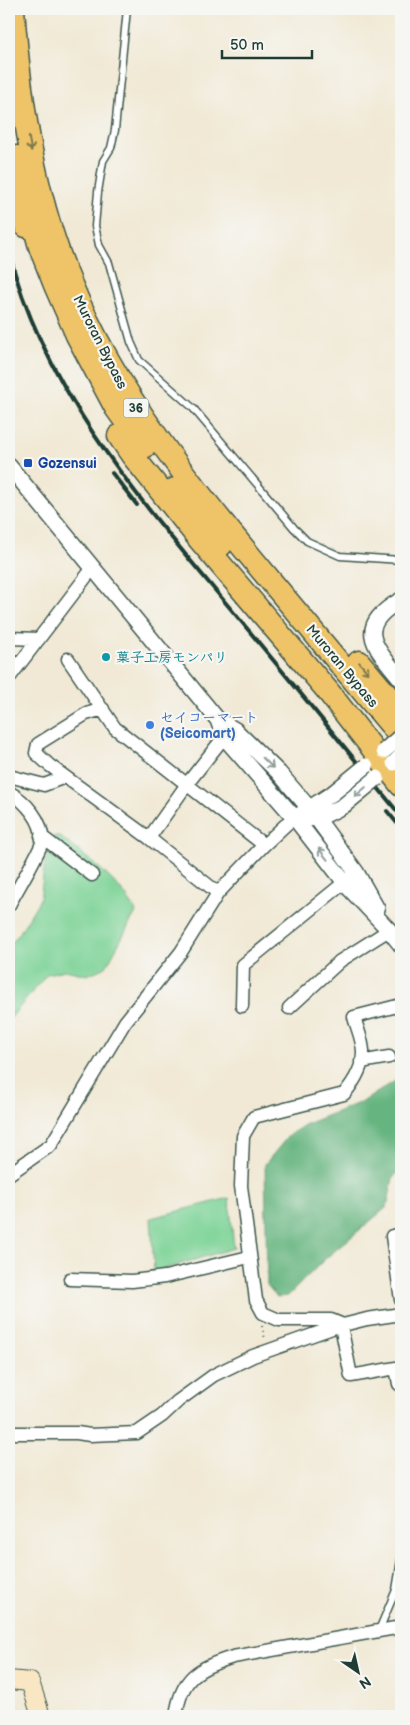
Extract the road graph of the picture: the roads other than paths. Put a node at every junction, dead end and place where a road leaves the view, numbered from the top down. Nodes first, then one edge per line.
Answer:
1 (13, 9) edge
2 (127, 9) edge
3 (9, 107) edge
4 (46, 214) junction
5 (9, 466) edge
6 (15, 482) edge
7 (401, 560) edge
8 (92, 569) junction
9 (401, 600) edge
10 (9, 638) edge
11 (39, 639) junction
12 (68, 659) dead end
13 (9, 678) edge
14 (401, 679) edge
15 (103, 709) junction
16 (401, 712) edge
17 (218, 720) junction
18 (401, 737) edge
19 (224, 738) junction
20 (388, 765) edge
21 (9, 776) edge
22 (65, 777) junction
23 (188, 784) junction
24 (9, 792) edge
25 (314, 814) junction
26 (294, 817) junction
27 (41, 836) junction
28 (149, 838) junction
29 (264, 845) junction
30 (92, 875) dead end
31 (350, 877) junction
32 (218, 893) junction
33 (9, 905) edge
34 (389, 930) junction
35 (401, 945) edge
36 (401, 1005) edge
37 (242, 1006) dead end
38 (289, 1008) dead end
39 (389, 1057) dead end
40 (361, 1062) junction
41 (9, 1174) edge
42 (401, 1234) edge
43 (249, 1257) junction
44 (70, 1279) dead end
45 (401, 1300) edge
46 (401, 1314) edge
47 (342, 1325) junction
48 (399, 1384) dead end
49 (9, 1433) edge
50 (401, 1560) edge
51 (401, 1627) edge
52 (380, 1630) junction
53 (9, 1680) edge
54 (41, 1716) edge
55 (176, 1716) edge

1 -> 4 highway, Muroran Bypass / 36
2 - 7 lane
3 - 20 highway
4 -> 16 highway
4 - 18 highway, Muroran Bypass / 36
5 - 6 street
6 - 8 street
8 - 11 street
8 - 17 street
9 - 14 street
10 - 11 street
11 - 13 street
12 - 15 street
15 - 22 street
15 - 23 street
17 - 19 street
17 -> 25 street
18 - 20 street, bridge
19 - 23 street
19 - 26 street
20 - 25 street, bridge
20 -> 25 street, bridge
21 - 22 street
22 - 28 street
23 - 28 street
23 - 29 street
24 - 27 street
25 - 26 street
25 - 31 street
26 - 29 street
31 -> 26 street
27 - 30 street
27 - 33 street
28 - 32 street
29 - 32 street
31 - 34 street
31 - 37 street
32 - 41 street
34 - 35 street
34 - 38 street
36 - 40 street
39 - 40 street
40 - 43 street
42 - 45 street
43 - 44 street
43 - 47 street
46 - 47 street
47 - 48 street
47 - 49 street
50 - 52 lane
51 - 52 street
52 - 55 street
53 - 54 main road

